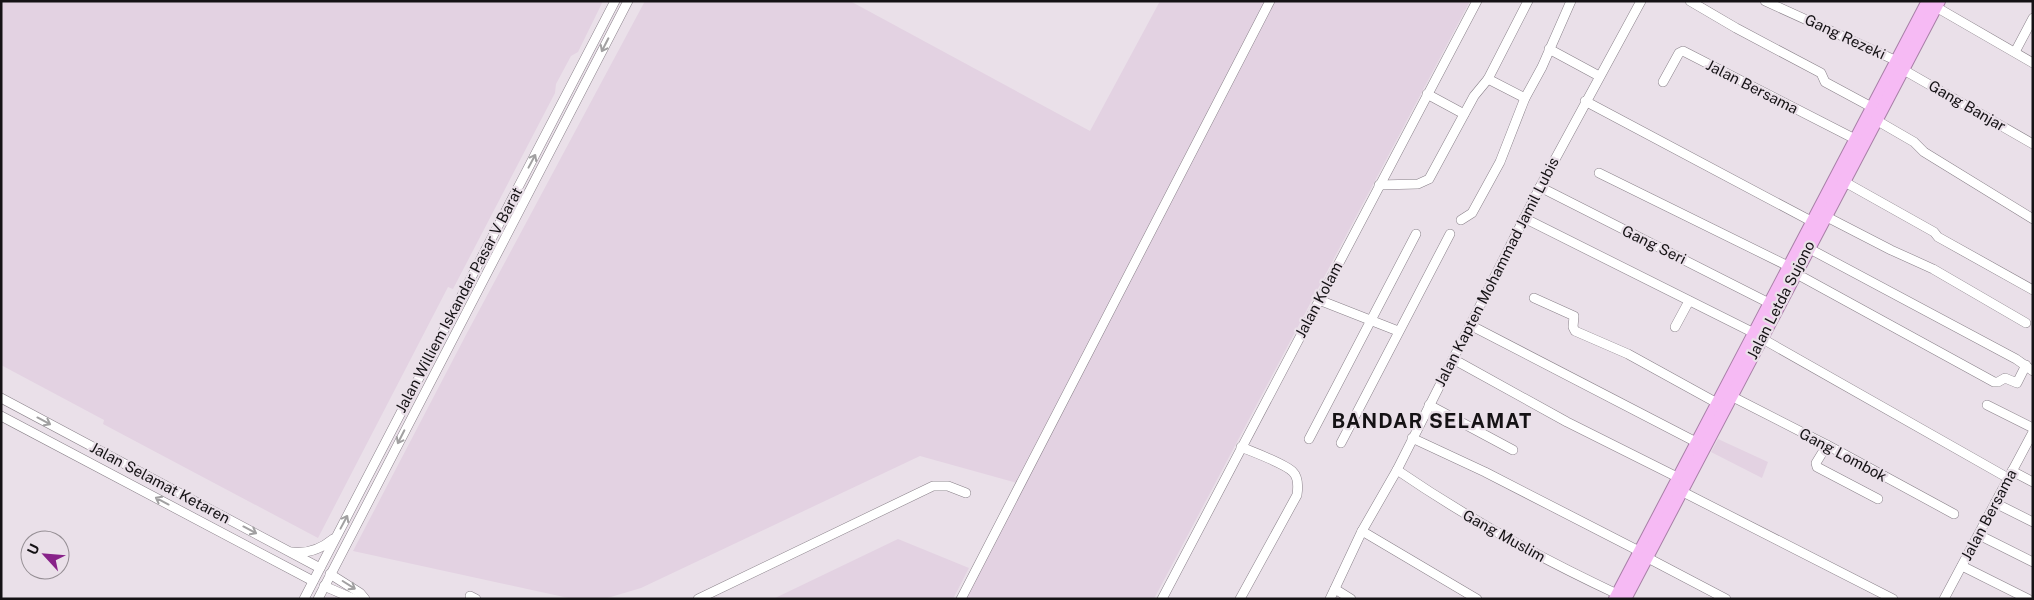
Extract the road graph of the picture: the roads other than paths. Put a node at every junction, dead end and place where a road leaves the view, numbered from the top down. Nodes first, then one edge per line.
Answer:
1 (615, 1) edge
2 (628, 1) edge
3 (1270, 1) edge
4 (1477, 1) edge
5 (1528, 1) edge
6 (1571, 1) edge
7 (1641, 1) edge
8 (1690, 1) edge
9 (1765, 1) edge
10 (1934, 3) edge
11 (2033, 18) edge
12 (1549, 49) junction
13 (2015, 52) junction
14 (2033, 63) edge
15 (1899, 65) junction
16 (1599, 76) junction
17 (1488, 79) junction
18 (1663, 82) dead end
19 (1427, 94) junction
20 (1525, 98) junction
21 (1585, 101) junction
22 (1876, 113) junction
23 (1464, 114) junction
24 (546, 134) junction
25 (556, 138) junction
26 (1855, 139) junction
27 (2033, 144) edge
28 (1599, 173) dead end
29 (1843, 181) junction
30 (1380, 185) junction
31 (1540, 187) junction
32 (511, 201) junction
33 (521, 206) junction
34 (1825, 216) junction
35 (1524, 218) junction
36 (2033, 219) edge
37 (1461, 220) dead end
38 (1812, 221) junction
39 (1416, 234) dead end
40 (1450, 234) dead end
41 (1808, 248) junction
42 (1792, 270) junction
43 (2033, 290) edge
44 (1534, 298) dead end
45 (1319, 300) junction
46 (1689, 301) junction
47 (1769, 303) junction
48 (1372, 320) junction
49 (2026, 324) dead end
50 (1470, 325) junction
51 (1675, 327) dead end
52 (1398, 331) junction
53 (1758, 336) junction
54 (1453, 359) junction
55 (2029, 368) edge
56 (417, 380) junction
57 (428, 386) junction
58 (1731, 396) junction
59 (1, 398) edge
60 (1716, 403) junction
61 (1429, 405) junction
62 (1987, 405) dead end
63 (1, 416) edge
64 (2033, 430) edge
65 (1412, 438) junction
66 (1309, 439) dead end
67 (1696, 442) junction
68 (1341, 444) dead end
69 (1826, 445) junction
70 (1241, 447) junction
71 (1513, 450) dead end
72 (1397, 470) junction
73 (2010, 475) junction
74 (1678, 477) junction
75 (2033, 482) edge
76 (1681, 491) junction
77 (966, 493) dead end
78 (186, 497) junction
79 (1878, 499) dead end
80 (1996, 503) junction
81 (180, 510) junction
82 (1954, 514) dead end
83 (2033, 522) edge
84 (1362, 531) junction
85 (1979, 535) junction
86 (336, 537) junction
87 (290, 552) junction
88 (1643, 554) junction
89 (2033, 562) edge
90 (1962, 566) junction
91 (320, 568) junction
92 (330, 574) junction
93 (313, 581) junction
94 (324, 586) junction
95 (1335, 589) junction
96 (1619, 597) edge
97 (304, 599) edge
98 (318, 599) edge
99 (354, 599) edge
100 (365, 599) edge
101 (698, 599) edge
102 (961, 599) edge
103 (1162, 599) edge
104 (1240, 599) edge
105 (1330, 599) edge
106 (1351, 599) edge
107 (1477, 599) edge
108 (1726, 599) edge
109 (1893, 599) edge
110 (1944, 599) edge
111 (2028, 599) edge

1 - 24 street, Jalan Williem Iskandar Pasar V Barat
2 -> 25 street, Jalan Williem Iskandar Pasar V Barat
3 - 102 street
4 - 19 street, Jalan Kolam
5 - 17 street
6 - 12 street
7 - 16 street, Jalan Kapten Mohammad Jamil Lubis
8 - 22 street
9 - 15 street, Gang Rezeki
10 - 13 street
10 - 15 highway, Jalan Letda Sujono
11 - 13 street
12 - 16 street
12 - 20 street
13 - 14 street
15 - 22 highway, Jalan Letda Sujono
15 - 27 street, Gang Banjar
16 - 21 street, Jalan Kapten Mohammad Jamil Lubis
17 - 20 street
17 - 23 street
18 - 26 street, Jalan Bersama
19 - 23 street
19 - 30 street, Jalan Kolam
20 - 37 street
21 - 31 street, Jalan Kapten Mohammad Jamil Lubis
21 - 38 street
22 - 26 highway, Jalan Letda Sujono
22 - 29 highway, Jalan Letda Sujono
22 - 36 street
23 - 30 street
24 - 25 street
32 -> 24 street, Jalan Williem Iskandar Pasar V Barat
25 - 33 street, Jalan Williem Iskandar Pasar V Barat
26 - 38 highway, Jalan Letda Sujono
28 - 42 street
29 - 34 highway, Jalan Letda Sujono
29 - 43 street
30 - 45 street, Jalan Kolam
31 - 35 street, Jalan Kapten Mohammad Jamil Lubis
31 - 47 street, Gang Seri
32 - 33 street
32 - 56 street, Jalan Williem Iskandar Pasar V Barat
33 - 57 street, Jalan Williem Iskandar Pasar V Barat
34 - 41 highway, Jalan Letda Sujono
34 - 49 street
35 - 46 street
35 - 50 street, Jalan Kapten Mohammad Jamil Lubis
38 - 42 highway, Jalan Letda Sujono
39 - 48 street
40 - 52 street
41 - 42 highway, Jalan Letda Sujono
41 - 55 street
42 - 47 highway, Jalan Letda Sujono
42 - 53 highway, Jalan Letda Sujono
42 - 55 street
44 - 60 street
45 - 48 street
45 - 70 street, Jalan Kolam
46 - 51 street
46 - 53 street
47 - 53 highway, Jalan Letda Sujono
48 - 52 street
48 - 66 street
50 - 54 street, Jalan Kapten Mohammad Jamil Lubis
50 - 67 street
52 - 68 street
53 - 58 highway, Jalan Letda Sujono
53 - 60 highway, Jalan Letda Sujono
53 - 73 street
54 - 61 street, Jalan Kapten Mohammad Jamil Lubis
54 - 74 street
56 - 57 street
86 -> 56 street, Jalan Williem Iskandar Pasar V Barat
57 -> 92 street, Jalan Williem Iskandar Pasar V Barat
58 - 69 street, Gang Lombok
58 - 76 highway, Jalan Letda Sujono
59 -> 78 street, Jalan Selamat Ketaren
60 - 67 highway, Jalan Letda Sujono
61 - 65 street, Jalan Kapten Mohammad Jamil Lubis
61 - 71 street
62 - 64 street
81 -> 63 street, Jalan Selamat Ketaren
64 - 73 street, Jalan Bersama
65 - 72 street, Jalan Kapten Mohammad Jamil Lubis
65 - 88 street
67 - 74 highway, Jalan Letda Sujono
69 - 79 street
69 - 82 street, Gang Lombok
70 - 103 street, Jalan Kolam
70 - 104 street
72 - 84 street, Jalan Kapten Mohammad Jamil Lubis
72 - 96 street, Gang Muslim
73 - 75 street
73 - 80 street, Jalan Bersama
74 - 88 highway, Jalan Letda Sujono
76 - 88 highway, Jalan Letda Sujono
76 - 109 street
77 - 101 street
78 - 81 street
78 -> 87 street, Jalan Selamat Ketaren
80 - 83 street
80 - 85 street, Jalan Bersama
81 - 93 street, Jalan Selamat Ketaren
84 - 95 street, Jalan Kapten Mohammad Jamil Lubis
84 - 107 street
85 - 89 street
85 - 90 street, Jalan Bersama
86 - 87 street
86 - 91 street, Jalan Williem Iskandar Pasar V Barat
87 - 91 street, Jalan Selamat Ketaren
88 - 96 highway, Jalan Letda Sujono
88 - 108 street
90 - 110 street, Jalan Bersama
90 - 111 street
91 - 93 street, Jalan Williem Iskandar Pasar V Barat
92 - 94 street, Jalan Williem Iskandar Pasar V Barat
92 -> 100 street
93 - 97 street, Jalan Williem Iskandar Pasar V Barat
94 - 98 street, Jalan Williem Iskandar Pasar V Barat
94 - 99 street
95 - 105 street, Jalan Kapten Mohammad Jamil Lubis
95 - 106 street

